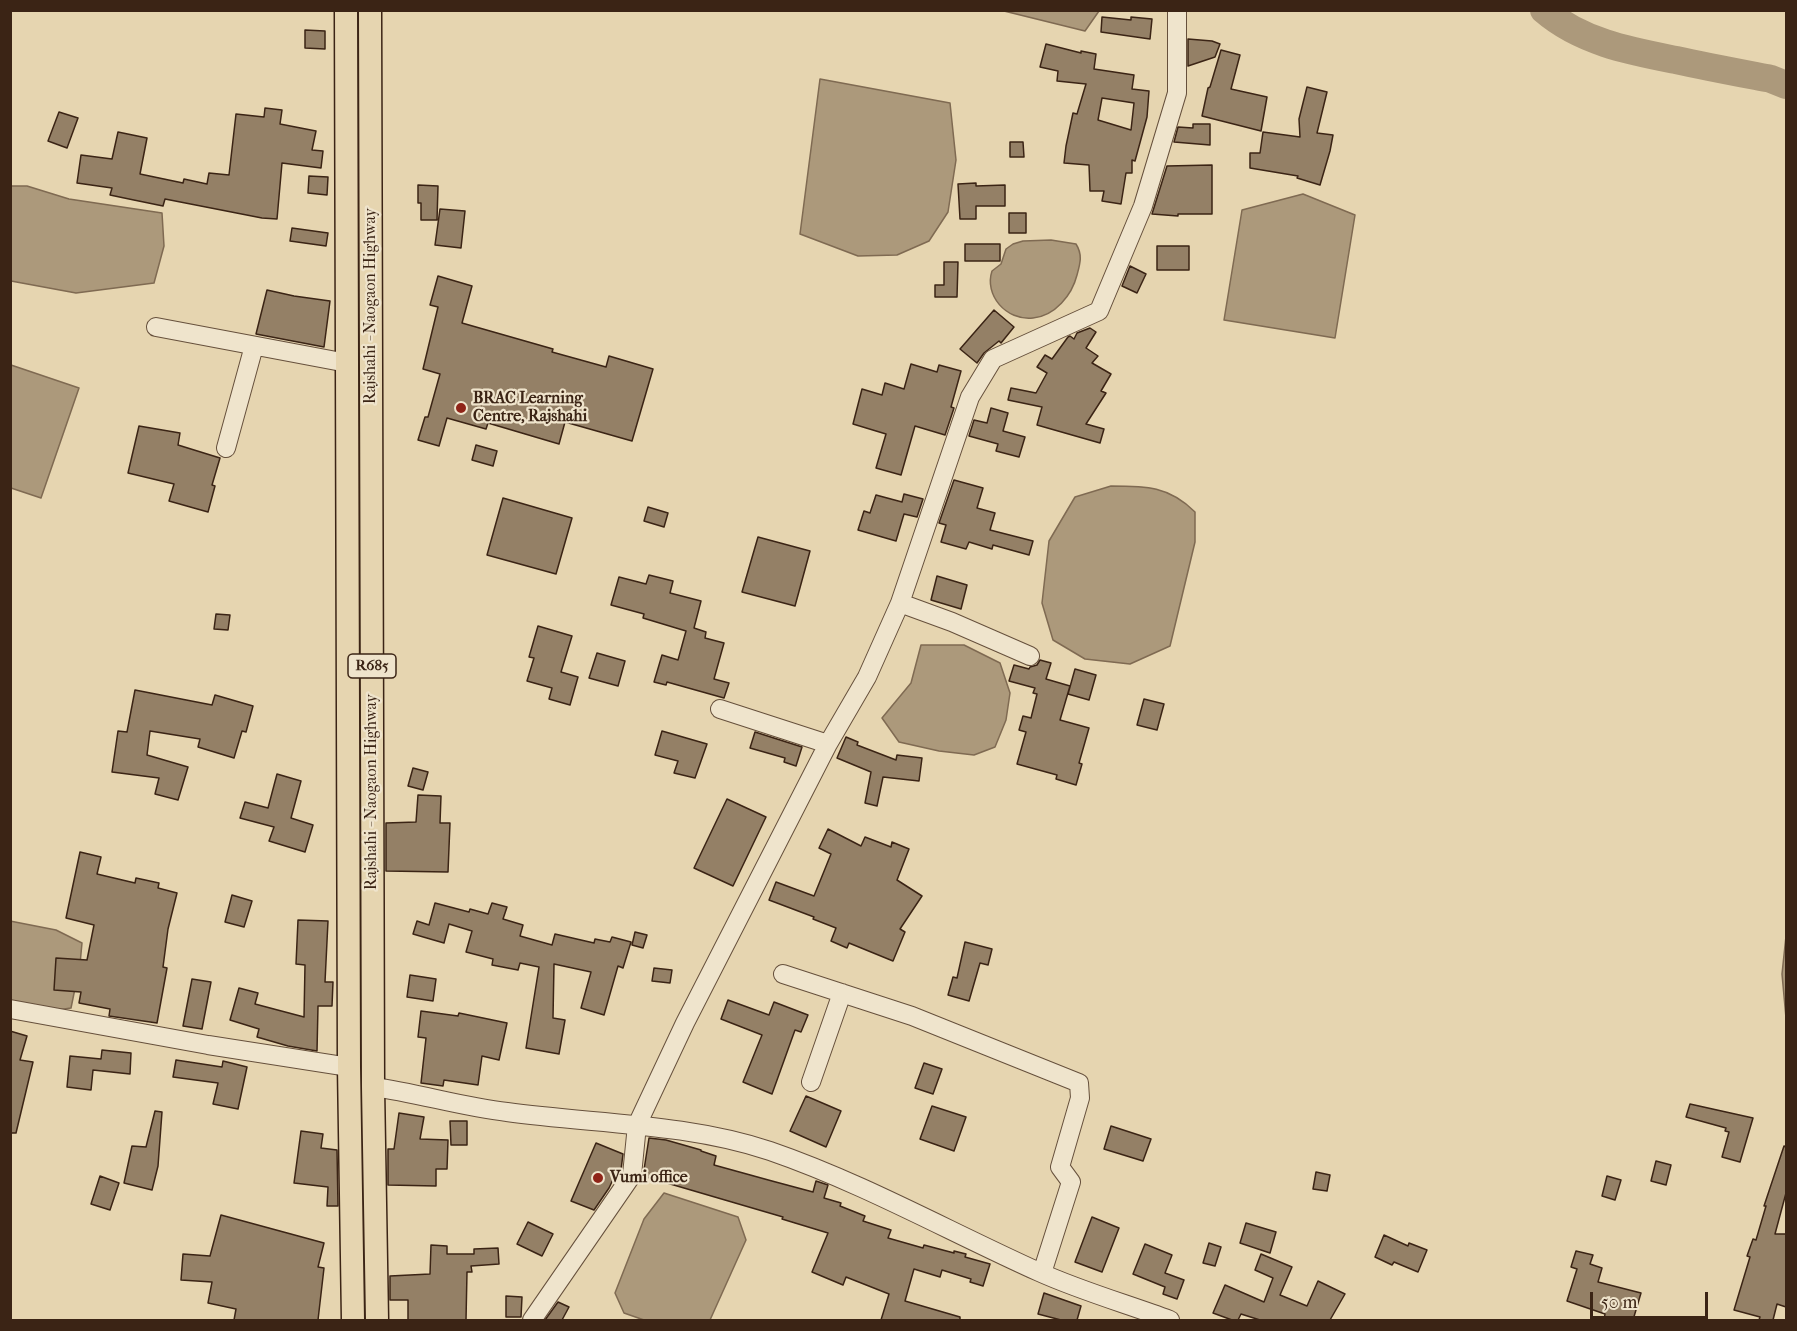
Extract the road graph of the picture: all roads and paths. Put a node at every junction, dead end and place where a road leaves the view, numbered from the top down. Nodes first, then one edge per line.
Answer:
1 (346, 10) edge
2 (370, 10) edge
3 (1177, 10) edge
4 (156, 327) dead end
5 (254, 346) junction
6 (347, 363) junction
7 (226, 448) dead end
8 (900, 603) junction
9 (1030, 656) dead end
10 (720, 709) dead end
11 (828, 744) junction
12 (373, 922) junction
13 (349, 923) junction
14 (783, 974) dead end
15 (843, 993) junction
16 (10, 1009) edge
17 (349, 1067) junction
18 (811, 1082) dead end
19 (373, 1087) junction
20 (636, 1125) junction
21 (376, 1252) junction
22 (352, 1253) junction
23 (1042, 1273) junction
24 (353, 1320) edge
25 (376, 1320) edge
26 (532, 1320) edge
27 (1170, 1320) edge

1 - 6 main road, Rajshahi - Naogaon Highway / R685
2 - 12 main road, Rajshahi - Naogaon Highway / R685
3 - 8 street
4 - 5 street
5 - 6 street
5 - 7 street
6 - 13 main road, Rajshahi - Naogaon Highway / R685
8 - 9 street
8 - 11 street
10 - 11 street
11 - 20 street
12 - 13 main road
12 - 19 main road, Rajshahi - Naogaon Highway / R685
13 - 17 main road, Rajshahi - Naogaon Highway / R685
14 - 15 street
15 - 18 street
15 - 23 street
16 - 17 street
17 - 22 main road, Rajshahi - Naogaon Highway / R685
19 - 20 street
19 - 21 main road, Rajshahi - Naogaon Highway / R685
20 - 23 street
20 - 26 street
21 - 22 main road
21 - 25 main road, Rajshahi - Naogaon Highway / R685
22 - 24 main road, Rajshahi - Naogaon Highway / R685
23 - 27 street

